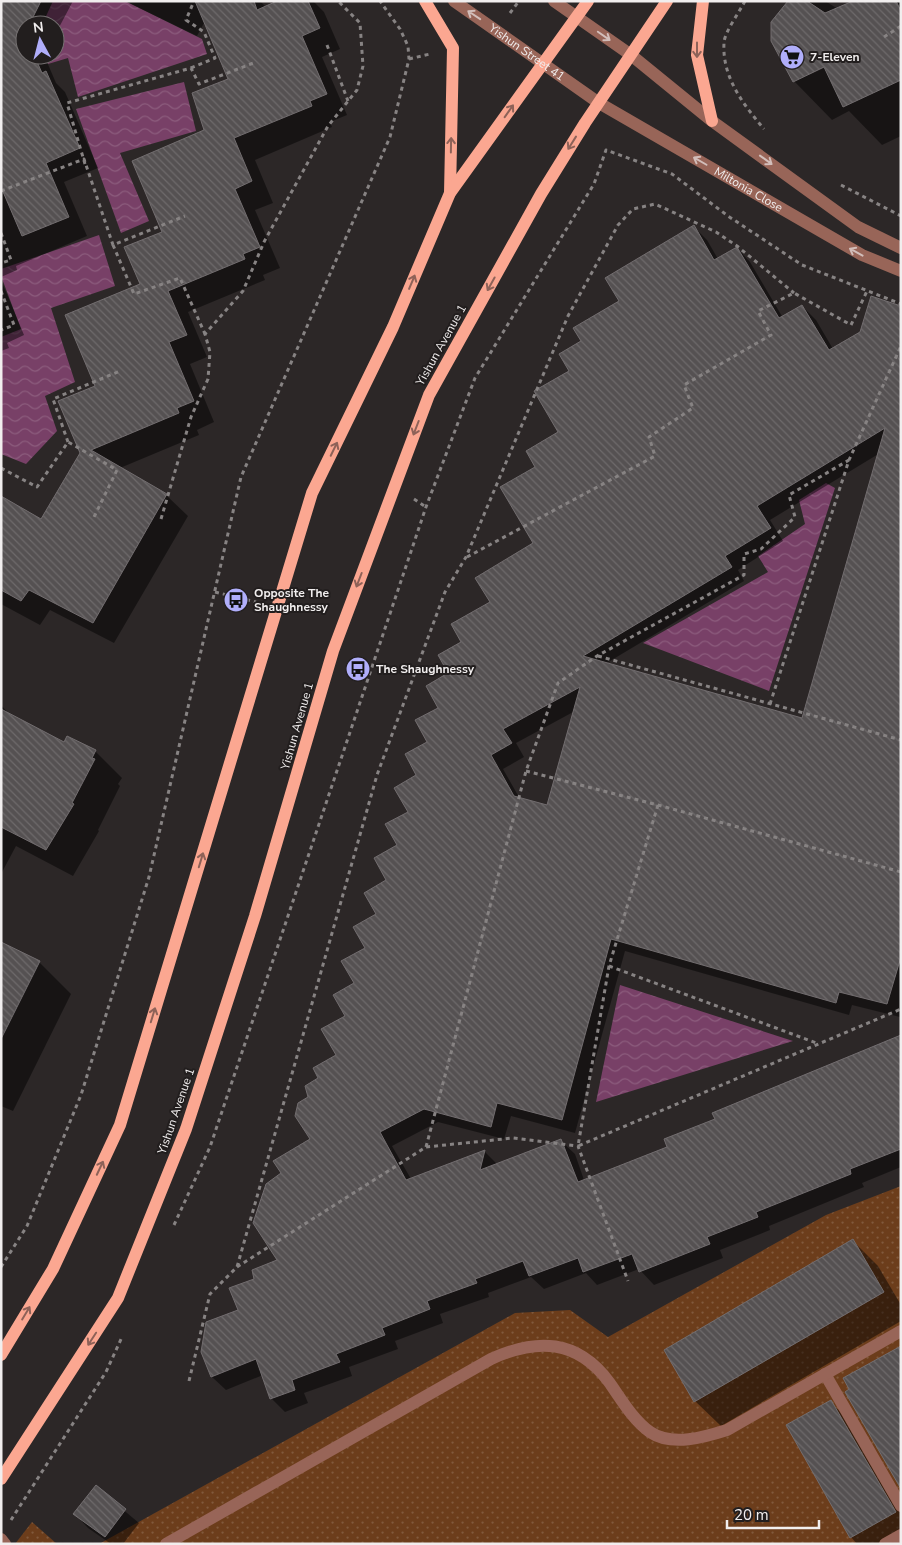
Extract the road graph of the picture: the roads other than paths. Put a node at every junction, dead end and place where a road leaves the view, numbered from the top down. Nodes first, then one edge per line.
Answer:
1 (425, 1) edge
2 (454, 1) edge
3 (554, 1) edge
4 (588, 1) edge
5 (667, 1) edge
6 (702, 1) edge
7 (577, 17) junction
8 (632, 55) junction
9 (543, 62) junction
10 (599, 103) junction
11 (712, 121) junction
12 (450, 194) junction
13 (901, 248) edge
14 (901, 271) edge
15 (901, 1331) edge
16 (1, 1355) edge
17 (825, 1374) junction
18 (1, 1479) edge
19 (901, 1506) edge
20 (901, 1535) edge
21 (1, 1539) edge
22 (5, 1544) edge
23 (166, 1544) edge
24 (885, 1544) edge

12 -> 1 main road
9 -> 2 street, Yishun Street 41
3 - 7 street
4 - 7 main road
5 - 8 main road, Yishun Avenue 1
6 -> 11 main road
7 -> 8 street
7 - 9 main road
8 - 10 main road, Yishun Avenue 1
8 - 11 street
9 - 10 street, Yishun Street 41
12 -> 9 main road
14 -> 10 street, Miltonia Close
10 -> 18 main road, Yishun Avenue 1
11 -> 13 street
16 -> 12 main road
15 - 17 street
17 - 19 street
17 - 23 street
20 - 24 street
21 - 22 street

